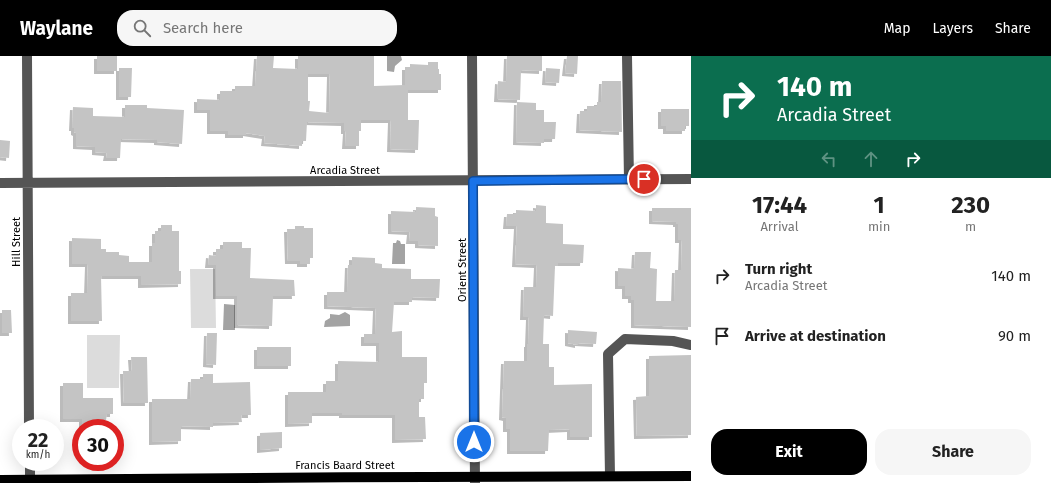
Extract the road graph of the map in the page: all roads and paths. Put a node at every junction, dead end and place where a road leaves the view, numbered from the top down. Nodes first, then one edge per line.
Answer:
1 (27, 56) edge
2 (472, 56) edge
3 (627, 56) edge
4 (691, 179) edge
5 (629, 180) junction
6 (473, 181) junction
7 (0, 183) edge
8 (28, 183) junction
9 (691, 345) edge
10 (29, 419) edge
11 (610, 476) junction
12 (691, 476) edge
13 (0, 480) edge
14 (475, 480) edge
15 (30, 481) edge

1 - 8 street, Hill Street
2 - 6 street, Orient Street
3 - 5 street
4 - 5 street, Arcadia Street
5 - 6 street, Arcadia Street
6 - 8 street, Arcadia Street
6 - 14 street, Orient Street
7 - 8 street, Arcadia Street
8 - 10 street, Hill Street
9 - 11 street
11 - 12 main road, Francis Baard Street
11 - 14 main road, Francis Baard Street
13 - 15 main road, Francis Baard Street
14 - 15 main road, Francis Baard Street

